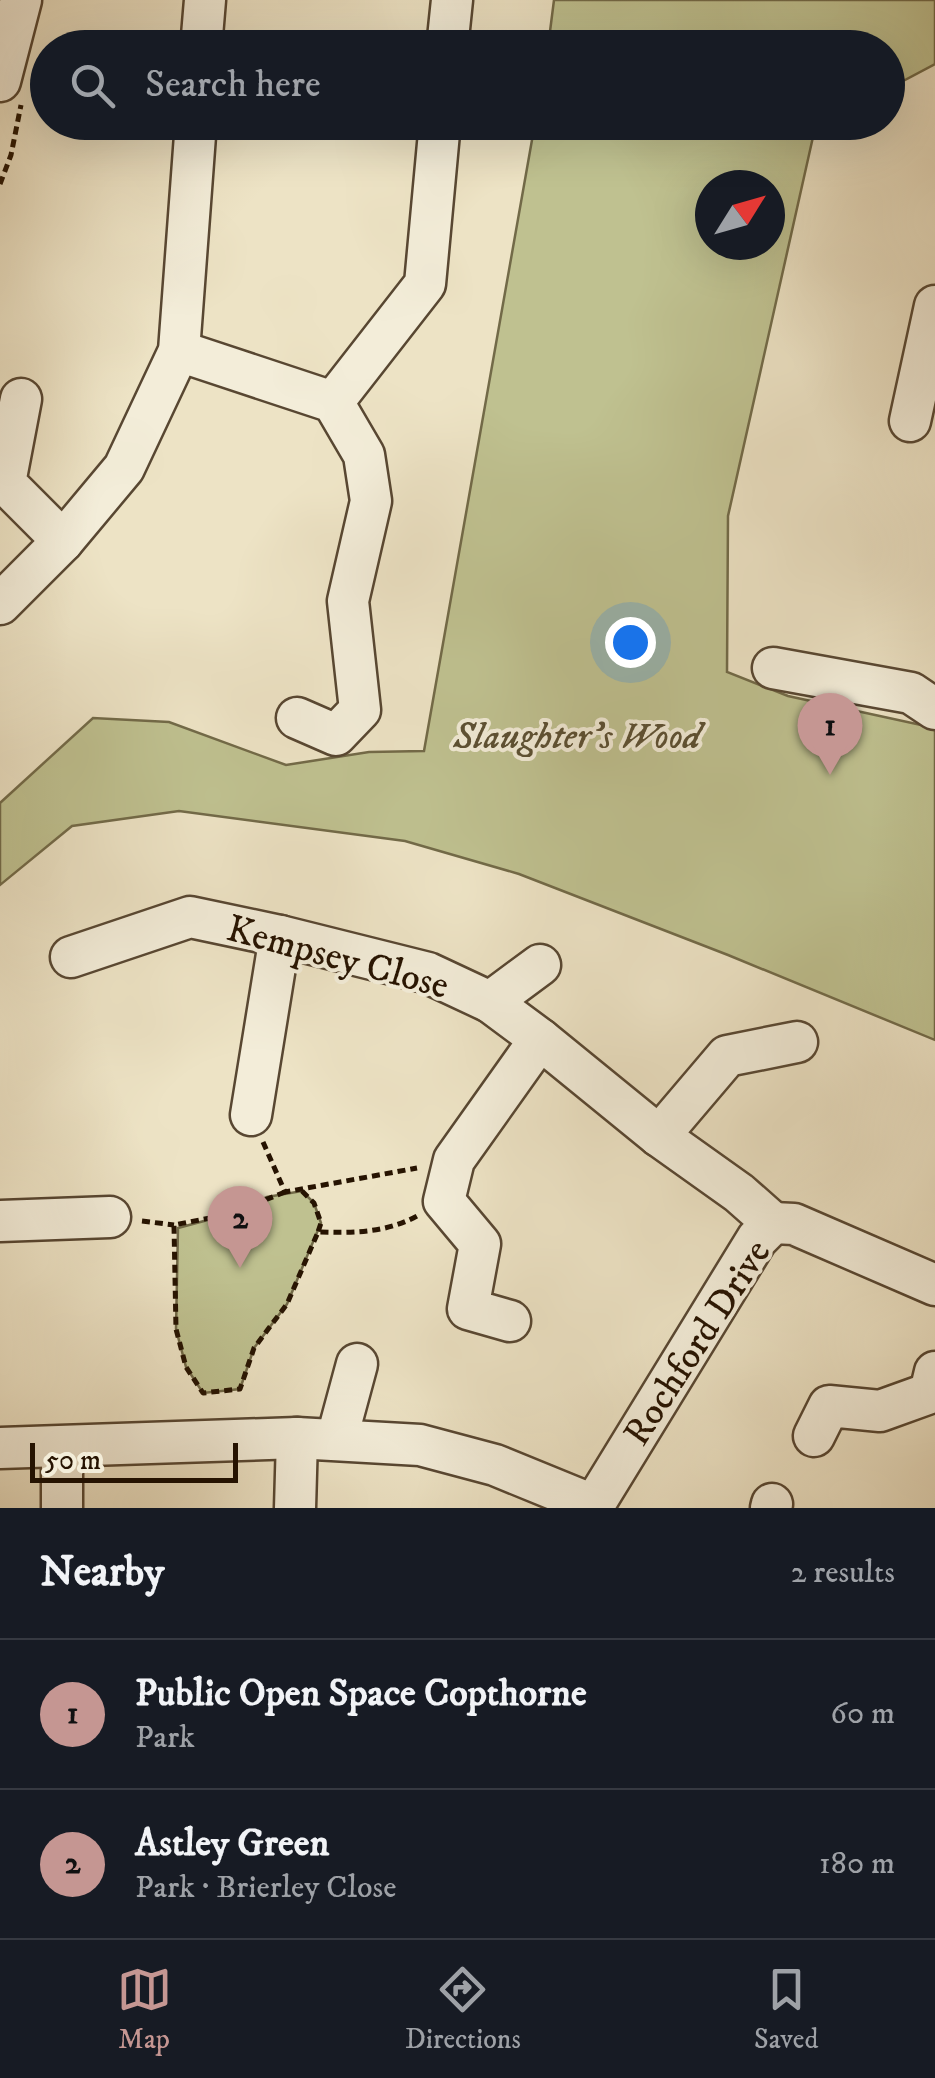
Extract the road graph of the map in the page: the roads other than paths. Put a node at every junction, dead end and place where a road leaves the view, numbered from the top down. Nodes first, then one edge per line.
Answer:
1 (21, 0) edge
2 (204, 0) edge
3 (452, 0) edge
4 (202, 30) edge
5 (450, 30) edge
6 (0, 81) edge
7 (195, 140) edge
8 (438, 140) edge
9 (935, 306) edge
10 (179, 351) junction
11 (21, 398) dead end
12 (333, 402) junction
13 (910, 421) dead end
14 (63, 541) junction
15 (0, 604) edge
16 (773, 668) dead end
17 (935, 709) edge
18 (297, 718) dead end
19 (280, 936) junction
20 (72, 957) dead end
21 (540, 964) dead end
22 (490, 1002) junction
23 (540, 1039) junction
24 (797, 1042) dead end
25 (252, 1115) road end
26 (659, 1136) junction
27 (110, 1217) dead end
28 (0, 1221) edge
29 (773, 1224) junction
30 (935, 1286) edge
31 (510, 1321) dead end
32 (357, 1364) dead end
33 (935, 1372) edge
34 (814, 1436) dead end
35 (297, 1438) junction
36 (337, 1438) junction
37 (62, 1447) junction
38 (0, 1448) edge
39 (592, 1506) edge
40 (62, 1508) edge
41 (295, 1508) edge

1 - 6 street
2 - 4 street
3 - 5 street
7 - 10 street
8 - 12 street
9 - 13 street
10 - 12 street
10 - 14 street
11 - 14 street
12 - 18 street
14 - 15 street
16 - 17 street
19 - 20 street, Kempsey Close
19 - 22 street, Kempsey Close
19 - 25 street
21 - 22 street
22 - 23 street, Kempsey Close
23 - 26 street, Kempsey Close
23 - 31 street
24 - 26 street
26 - 29 street, Kempsey Close
27 - 28 street
29 - 30 street, Rochford Drive
29 - 39 street, Rochford Drive
32 - 36 street
33 - 34 street
35 - 36 street
35 - 37 street
35 - 41 street
36 - 39 street
37 - 38 street
37 - 40 street

